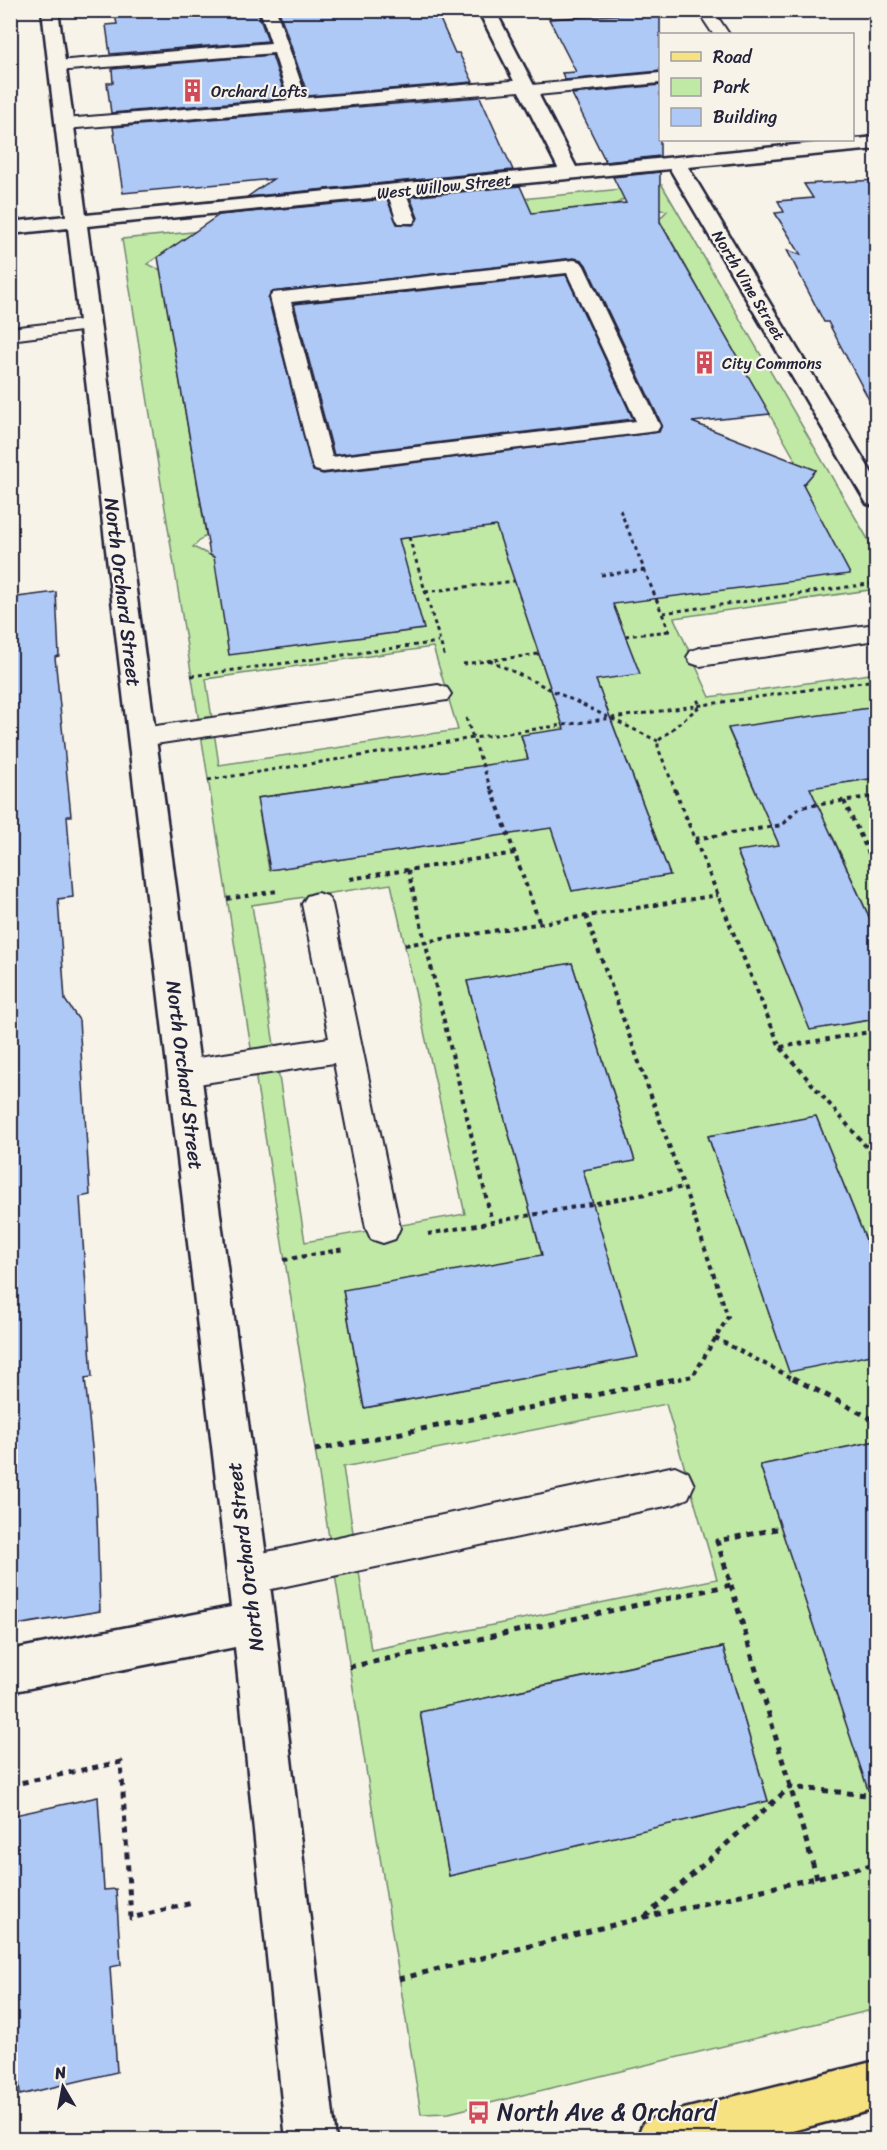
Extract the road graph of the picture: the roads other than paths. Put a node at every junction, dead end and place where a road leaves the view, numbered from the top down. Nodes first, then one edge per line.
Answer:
1 (50, 10) edge
2 (268, 10) edge
3 (486, 10) edge
4 (705, 10) edge
5 (721, 33) edge
6 (280, 47) junction
7 (57, 66) junction
8 (659, 78) edge
9 (526, 88) junction
10 (299, 105) junction
11 (65, 124) junction
12 (834, 143) edge
13 (876, 143) edge
14 (676, 163) junction
15 (570, 174) junction
16 (396, 191) junction
17 (406, 219) dead end
18 (77, 222) junction
19 (10, 228) edge
20 (422, 260) dead end
21 (430, 281) junction
22 (90, 326) junction
23 (10, 334) edge
24 (876, 499) edge
25 (876, 632) edge
26 (700, 657) dead end
27 (438, 694) dead end
28 (142, 737) junction
29 (317, 904) dead end
30 (346, 1048) junction
31 (185, 1073) junction
32 (383, 1227) dead end
33 (675, 1485) dead end
34 (248, 1575) junction
35 (254, 1623) junction
36 (10, 1671) edge
37 (876, 2085) edge
38 (311, 2139) edge
39 (660, 2139) edge

1 - 7 street, North Orchard Street
2 - 6 lane
3 - 9 street
4 - 5 lane
6 - 7 lane
6 - 10 lane
7 - 11 street, North Orchard Street
8 - 9 lane
9 - 10 lane
9 - 15 street
10 - 11 lane
11 - 18 street, North Orchard Street
12 - 13 street, West Willow Street
12 - 14 street, West Willow Street
14 - 15 street, West Willow Street
14 - 24 street, North Vine Street
15 - 16 street, West Willow Street
16 - 17 lane
16 - 18 street, West Willow Street
18 - 19 street, West Willow Street
18 - 22 street, North Orchard Street
20 - 21 lane
21 - 21 lane
22 - 23 lane
22 - 28 street, North Orchard Street
25 - 26 lane
27 - 28 lane
28 - 31 street, North Orchard Street
29 - 30 lane
30 - 31 lane
30 - 32 lane
31 - 34 street, North Orchard Street
33 - 34 lane
34 - 35 street, North Orchard Street
35 - 36 street
35 - 38 street, North Orchard Street
37 - 39 main road

